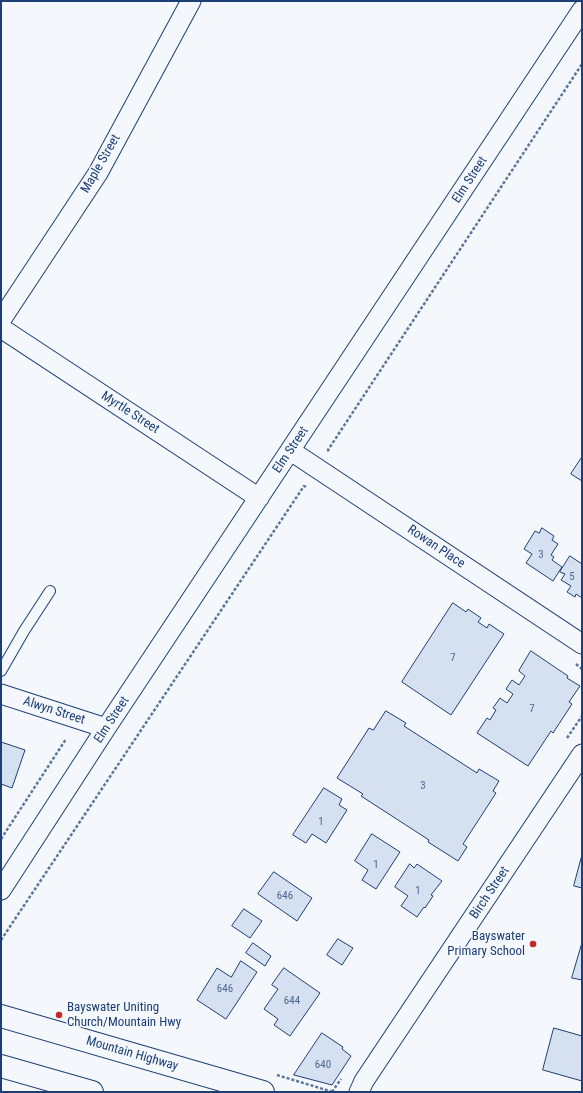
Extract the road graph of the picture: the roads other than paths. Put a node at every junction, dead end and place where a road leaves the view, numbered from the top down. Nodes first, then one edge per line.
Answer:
1 (191, 1) edge
2 (582, 10) edge
3 (1, 320) edge
4 (1, 328) edge
5 (291, 451) junction
6 (259, 498) junction
7 (50, 591) dead end
8 (582, 644) edge
9 (1, 671) edge
10 (1, 694) edge
11 (106, 728) junction
12 (582, 754) edge
13 (1, 890) edge
14 (1, 1016) edge
15 (1, 1066) edge
16 (92, 1092) edge
17 (263, 1092) edge
18 (359, 1092) edge

1 - 3 street, Maple Street
2 - 5 street, Elm Street
4 - 6 street, Myrtle Street
5 - 6 street, Elm Street
5 - 8 street, Rowan Place
6 - 11 street, Elm Street
7 - 9 lane
10 - 11 street, Alwyn Street
11 - 13 street, Elm Street
12 - 18 street, Birch Street
14 - 17 main road, Mountain Highway
15 - 16 main road

